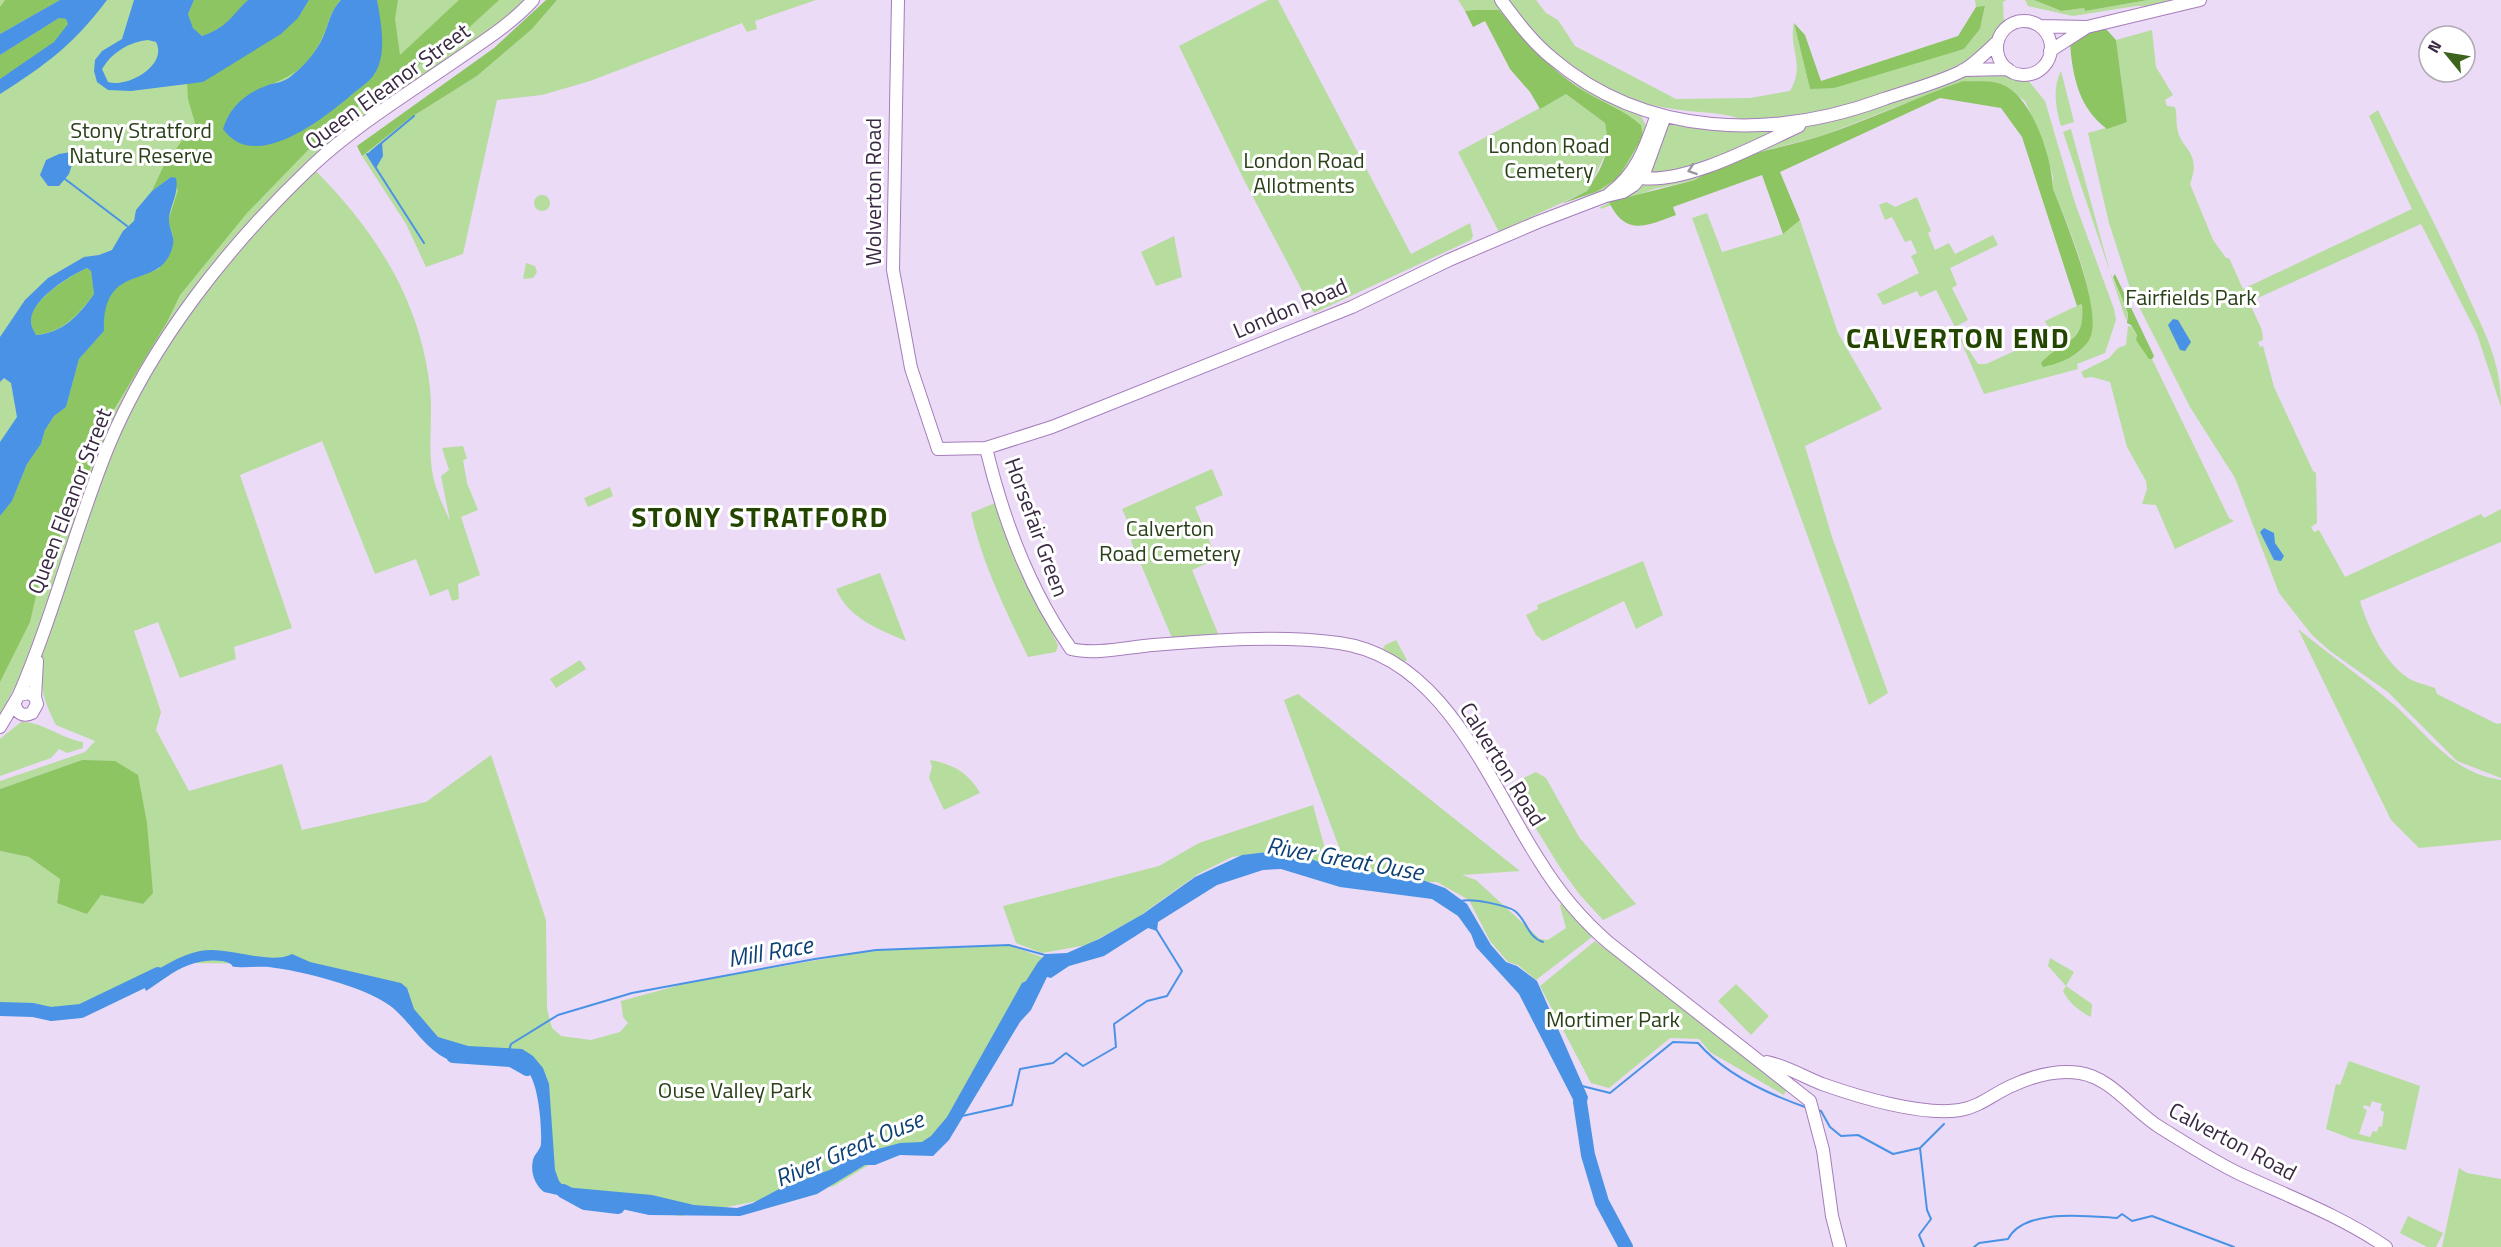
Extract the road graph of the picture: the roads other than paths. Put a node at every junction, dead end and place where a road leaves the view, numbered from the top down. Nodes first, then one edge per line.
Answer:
1 (533, 0) edge
2 (898, 0) edge
3 (1501, 0) edge
4 (2200, 0) edge
5 (2040, 26) junction
6 (2087, 27) junction
7 (1997, 42) junction
8 (2050, 51) junction
9 (2008, 69) junction
10 (1963, 70) junction
11 (1661, 115) junction
12 (1811, 121) junction
13 (1641, 178) junction
14 (1606, 196) junction
15 (986, 448) junction
16 (938, 449) joint
17 (1071, 649) joint
18 (38, 651) junction
19 (35, 697) junction
20 (17, 700) junction
21 (25, 715) junction
22 (0, 727) edge
23 (0, 732) edge
24 (1760, 1061) junction
25 (1840, 1247) edge
26 (2386, 1247) edge

1 - 18 street, Queen Eleanor Street
2 - 16 street, Wolverton Road
3 - 11 street
4 - 6 street
5 - 6 street
5 - 7 street
5 - 8 street
6 - 8 street
7 - 9 street
7 - 10 street
8 - 9 street
9 - 10 street
10 - 12 street
11 - 12 street
11 - 13 street
11 - 14 street, London Road
12 -> 13 street
13 - 14 street, London Road
14 - 15 street, London Road
15 - 16 street, London Road
15 - 17 street, Horsefair Green
17 - 24 street, Calverton Road
18 - 19 street, Queen Eleanor Street
18 - 20 street, Queen Eleanor Street
19 - 20 street
19 - 21 street
20 - 21 street
20 - 22 street, Queen Eleanor Street
21 - 23 street
24 - 25 street, Calverton Road
24 - 26 street, Calverton Road

